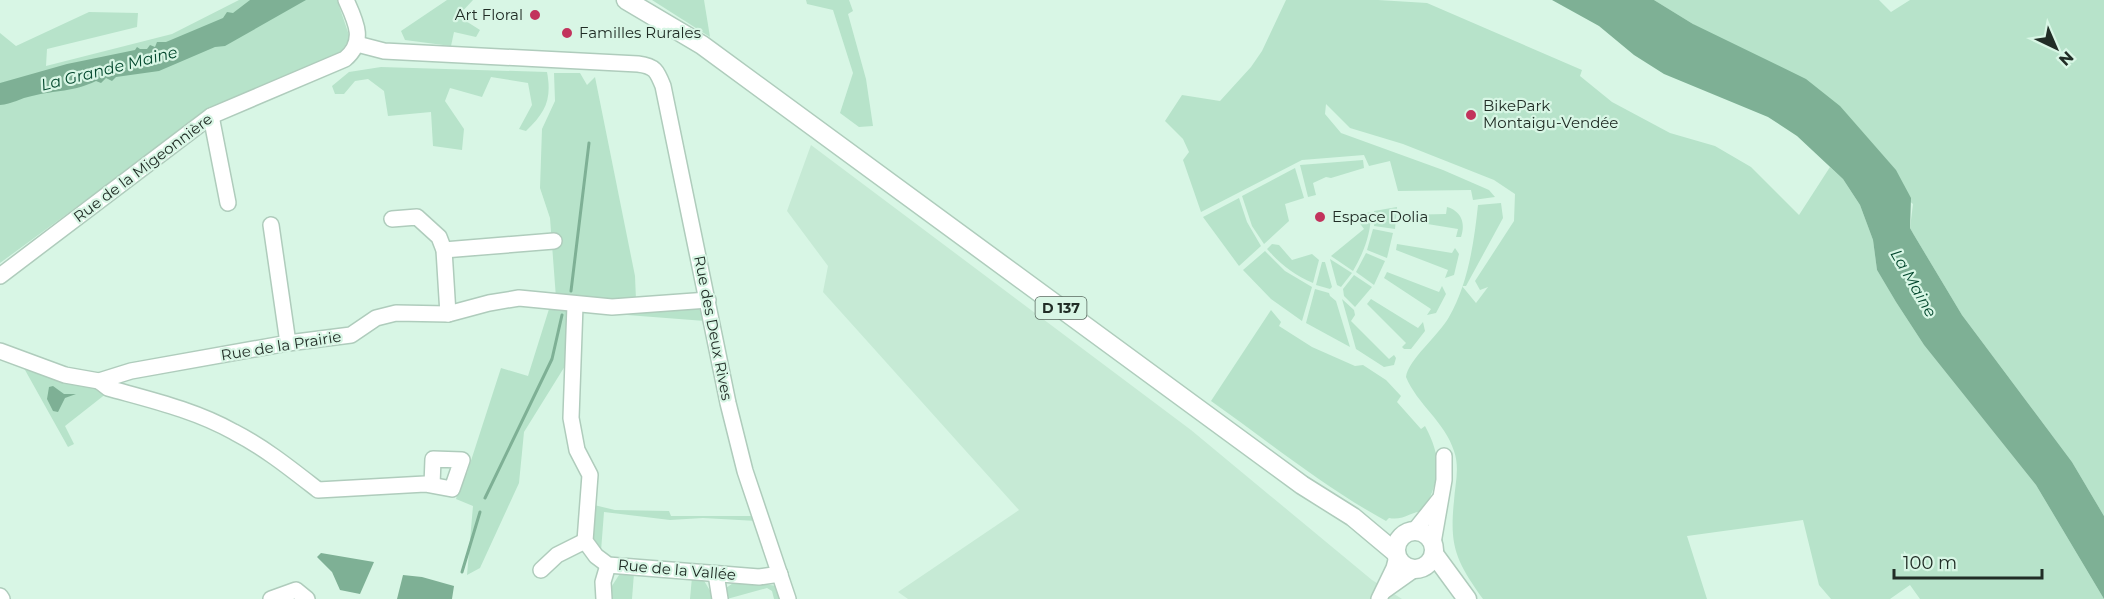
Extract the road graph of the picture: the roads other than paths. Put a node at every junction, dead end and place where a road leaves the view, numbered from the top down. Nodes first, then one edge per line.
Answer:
1 (346, 0) edge
2 (626, 0) edge
3 (357, 44) junction
4 (211, 116) junction
5 (228, 203) dead end
6 (392, 219) dead end
7 (272, 225) dead end
8 (554, 241) dead end
9 (444, 250) junction
10 (0, 276) edge
11 (708, 300) junction
12 (575, 305) junction
13 (448, 314) junction
14 (288, 343) junction
15 (0, 351) edge
16 (99, 381) junction
17 (1444, 456) dead end
18 (432, 485) dead end
19 (1439, 500) junction
20 (1353, 517) junction
21 (1410, 532) junction
22 (585, 540) junction
23 (1434, 548) junction
24 (1396, 554) junction
25 (608, 565) junction
26 (1418, 569) junction
27 (541, 570) dead end
28 (716, 574) junction
29 (780, 574) junction
30 (1382, 595) edge
31 (271, 599) edge
32 (307, 599) edge
33 (603, 599) edge
34 (720, 599) edge
35 (788, 599) edge
36 (1458, 599) edge
37 (1467, 599) edge

1 - 3 street
2 - 20 main road, D 137
3 - 4 street, Rue de la Migeonnière
3 - 11 street, Rue des Deux Rives
4 - 5 street
4 - 10 street, Rue de la Migeonnière
6 - 9 street
7 - 14 street
8 - 9 street
9 - 13 street
11 - 12 street, Rue de la Prairie
11 - 29 street, Rue des Deux Rives
12 - 13 street, Rue de la Prairie
12 - 22 street
13 - 14 street, Rue de la Prairie
14 - 16 street, Rue de la Prairie
15 - 16 street
16 - 18 street
17 - 19 street
19 - 21 street
19 - 23 street
20 - 21 main road, D 137
20 - 24 main road, D 137
21 - 23 main road
21 - 24 main road
22 - 25 street, Rue de la Vallée
22 - 27 street
23 - 26 main road
23 - 37 main road
24 - 26 main road
24 - 30 street
25 - 28 street, Rue de la Vallée
25 - 33 street
26 - 30 street
26 - 36 main road
28 - 29 street, Rue de la Vallée
28 - 34 street
29 - 35 street, Rue des Deux Rives
31 - 32 street

